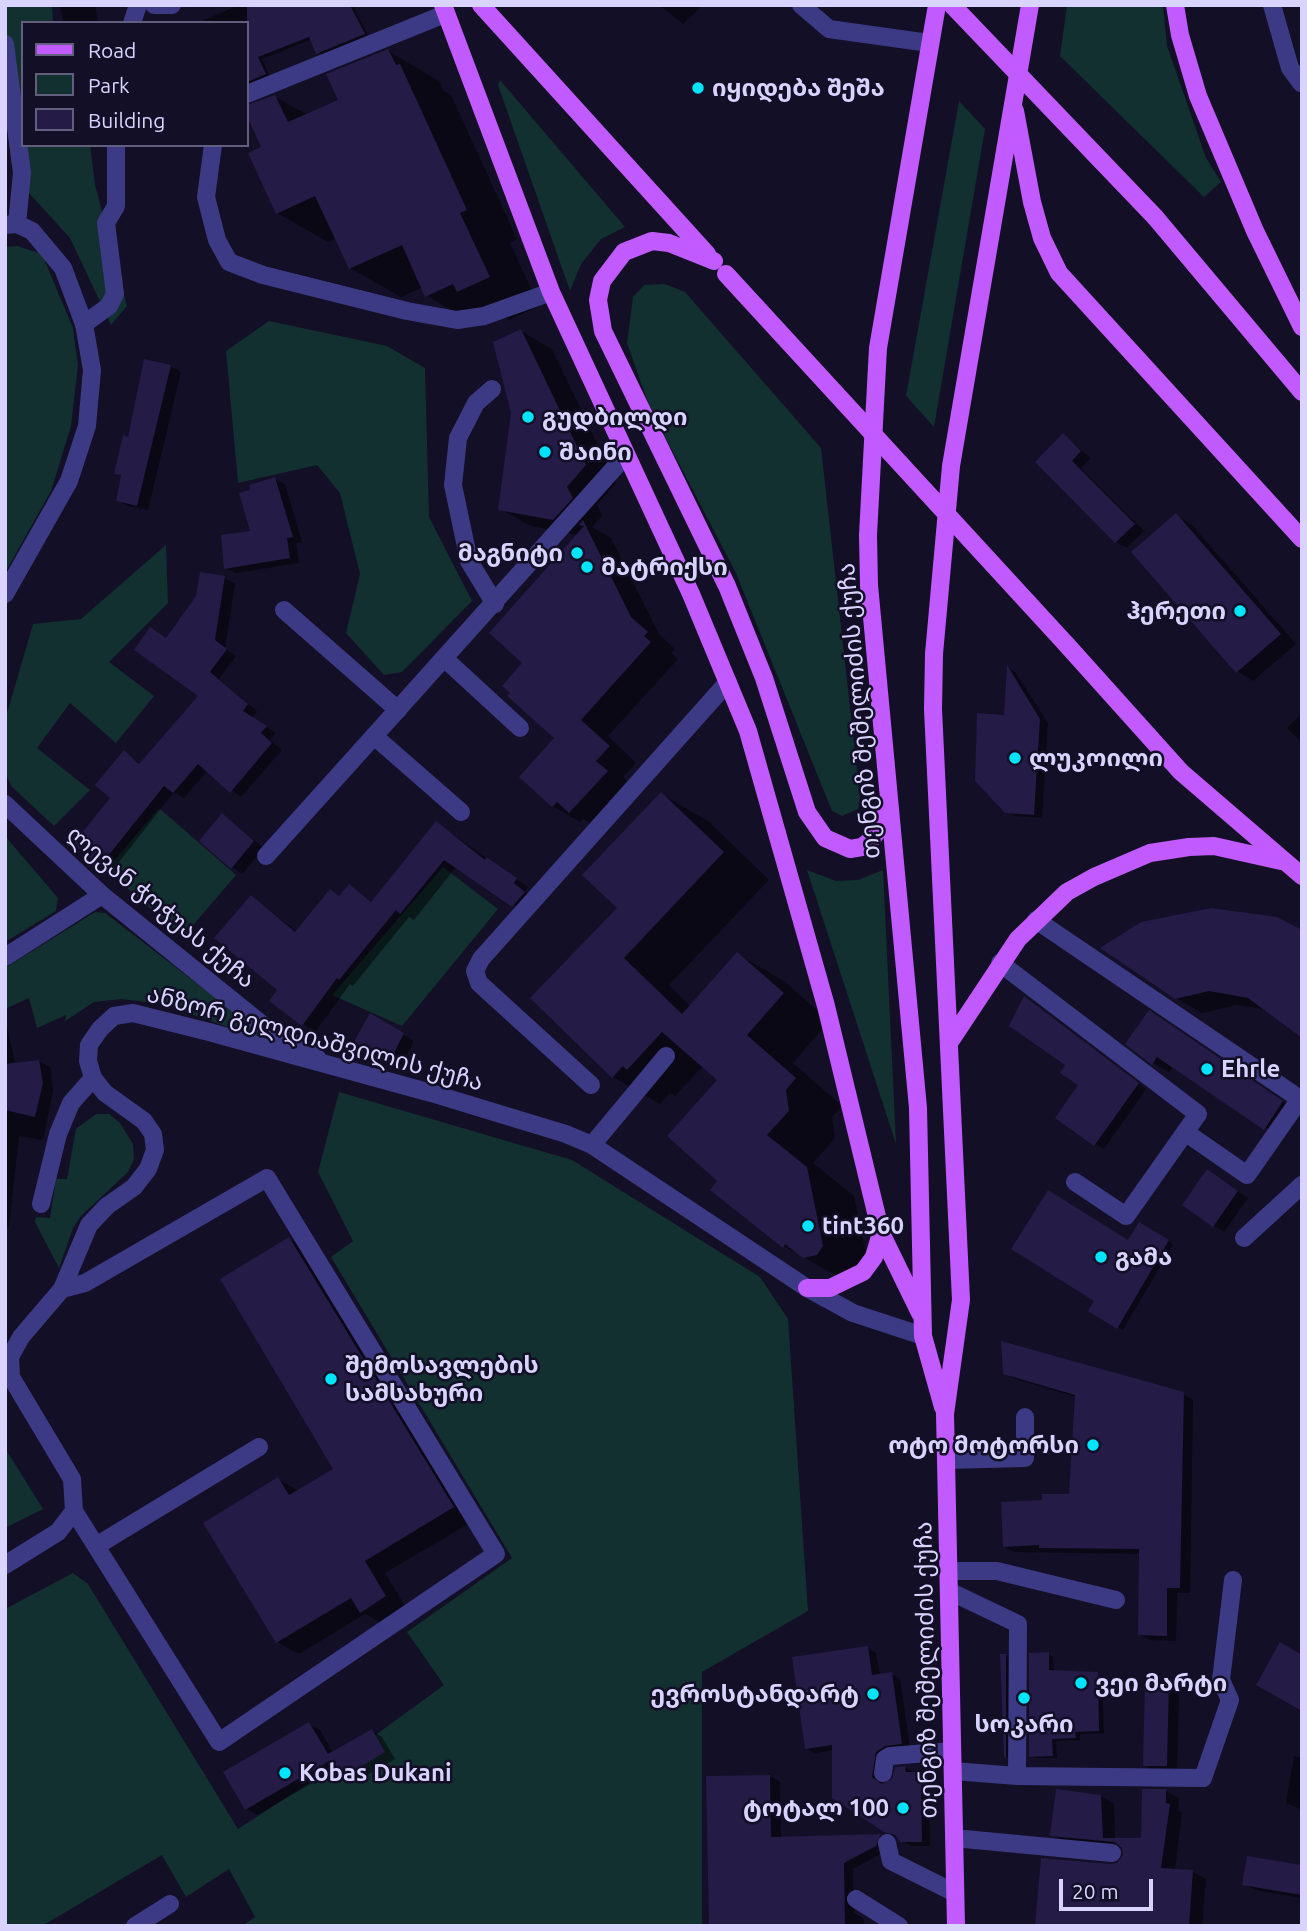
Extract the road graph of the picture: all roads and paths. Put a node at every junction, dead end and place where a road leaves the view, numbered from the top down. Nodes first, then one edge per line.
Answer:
1 (154, 5) edge
2 (172, 5) edge
3 (481, 5) edge
4 (800, 5) edge
5 (937, 5) edge
6 (952, 5) edge
7 (1030, 5) edge
8 (1175, 5) edge
9 (1272, 5) edge
10 (444, 9) edge
11 (929, 43) junction
12 (5, 44) edge
13 (1301, 83) edge
14 (248, 94) edge
15 (1013, 99) junction
16 (116, 147) edge
17 (213, 147) edge
18 (11, 224) edge
19 (720, 267) junction
20 (551, 292) junction
21 (84, 324) junction
22 (1302, 327) edge
23 (492, 389) dead end
24 (1302, 392) edge
25 (626, 455) junction
26 (1302, 539) edge
27 (5, 594) edge
28 (495, 604) junction
29 (284, 610) dead end
30 (445, 659) junction
31 (728, 682) junction
32 (398, 710) junction
33 (520, 728) dead end
34 (374, 737) junction
35 (890, 789) junction
36 (5, 804) edge
37 (461, 812) dead end
38 (266, 856) dead end
39 (1281, 861) junction
40 (1302, 876) edge
41 (102, 895) junction
42 (1036, 920) junction
43 (5, 957) edge
44 (1000, 963) junction
45 (949, 1043) junction
46 (666, 1056) dead end
47 (326, 1063) junction
48 (93, 1078) junction
49 (591, 1085) dead end
50 (1185, 1132) junction
51 (592, 1145) junction
52 (1075, 1182) dead end
53 (1302, 1185) edge
54 (41, 1205) dead end
55 (881, 1233) junction
56 (1244, 1238) dead end
57 (807, 1288) junction
58 (62, 1289) junction
59 (923, 1327) junction
60 (945, 1414) junction
61 (1025, 1417) dead end
62 (259, 1447) dead end
63 (946, 1460) junction
64 (74, 1511) junction
65 (96, 1546) junction
66 (5, 1565) edge
67 (948, 1571) junction
68 (1233, 1580) dead end
69 (948, 1591) junction
70 (1116, 1600) dead end
71 (952, 1751) junction
72 (953, 1771) junction
73 (883, 1773) dead end
74 (1017, 1776) junction
75 (954, 1838) junction
76 (887, 1843) dead end
77 (1112, 1853) dead end
78 (955, 1893) junction
79 (856, 1899) dead end
80 (170, 1904) dead end
81 (135, 1926) edge
82 (900, 1926) edge
83 (956, 1926) edge

1 - 2 street
3 - 19 main road
4 - 11 street
5 - 11 main road, თენგიზ შეშელიძის ქუჩა
6 - 24 main road, bridge
7 - 15 main road, თენგიზ შეშელიძის ქუჩა
8 - 22 main road
9 - 13 street
10 - 14 street
10 - 20 main road
11 - 35 main road, თენგიზ შეშელიძის ქუჩა
12 - 18 street
15 - 26 main road
15 - 45 main road, თენგიზ შეშელიძის ქუჩა
16 - 21 street
17 - 20 street
18 - 21 street
19 - 35 main road
19 - 39 main road, bridge
20 - 25 main road
21 - 27 street
23 - 28 street
25 - 28 street
25 - 31 main road
28 - 30 street
29 - 32 street
30 - 32 street
30 - 33 street
31 - 49 street
31 - 55 main road
32 - 34 street
34 - 37 street
34 - 38 street
35 - 59 main road, თენგიზ შეშელიძის ქუჩა
36 - 41 street, ლევან ჭოჭუას ქუჩა
39 - 40 main road
39 - 42 main road
41 - 43 street
41 - 47 street, ლევან ჭოჭუას ქუჩა
42 - 44 main road
42 - 50 street
44 - 45 main road
44 - 50 street
45 - 60 main road, თენგიზ შეშელიძის ქუჩა
46 - 51 street
47 - 48 street, ანზორ გელდიაშვილის ქუჩა
47 - 51 street, ანზორ გელდიაშვილის ქუჩა
48 - 54 street
48 - 58 street
50 - 52 street
51 - 57 street, ანზორ გელდიაშვილის ქუჩა
53 - 56 street
55 - 57 main road
55 - 59 main road
57 - 59 street, ანზორ გელდიაშვილის ქუჩა
58 - 64 street
58 - 65 street
59 - 60 main road, თენგიზ შეშელიძის ქუჩა
60 - 63 main road, თენგიზ შეშელიძის ქუჩა
61 - 63 street
62 - 65 street
63 - 67 main road, თენგიზ შეშელიძის ქუჩა
64 - 65 street
64 - 66 street
67 - 69 main road, თენგიზ შეშელიძის ქუჩა
67 - 70 street
68 - 74 street
69 - 71 main road, თენგიზ შეშელიძის ქუჩა
69 - 74 street
71 - 72 main road, თენგიზ შეშელიძის ქუჩა
71 - 73 street
72 - 74 street
72 - 75 main road, თენგიზ შეშელიძის ქუჩა
75 - 77 street
75 - 78 main road, თენგიზ შეშელიძის ქუჩა
76 - 78 street
78 - 83 main road, თენგიზ შეშელიძის ქუჩა
79 - 82 street
80 - 81 street

